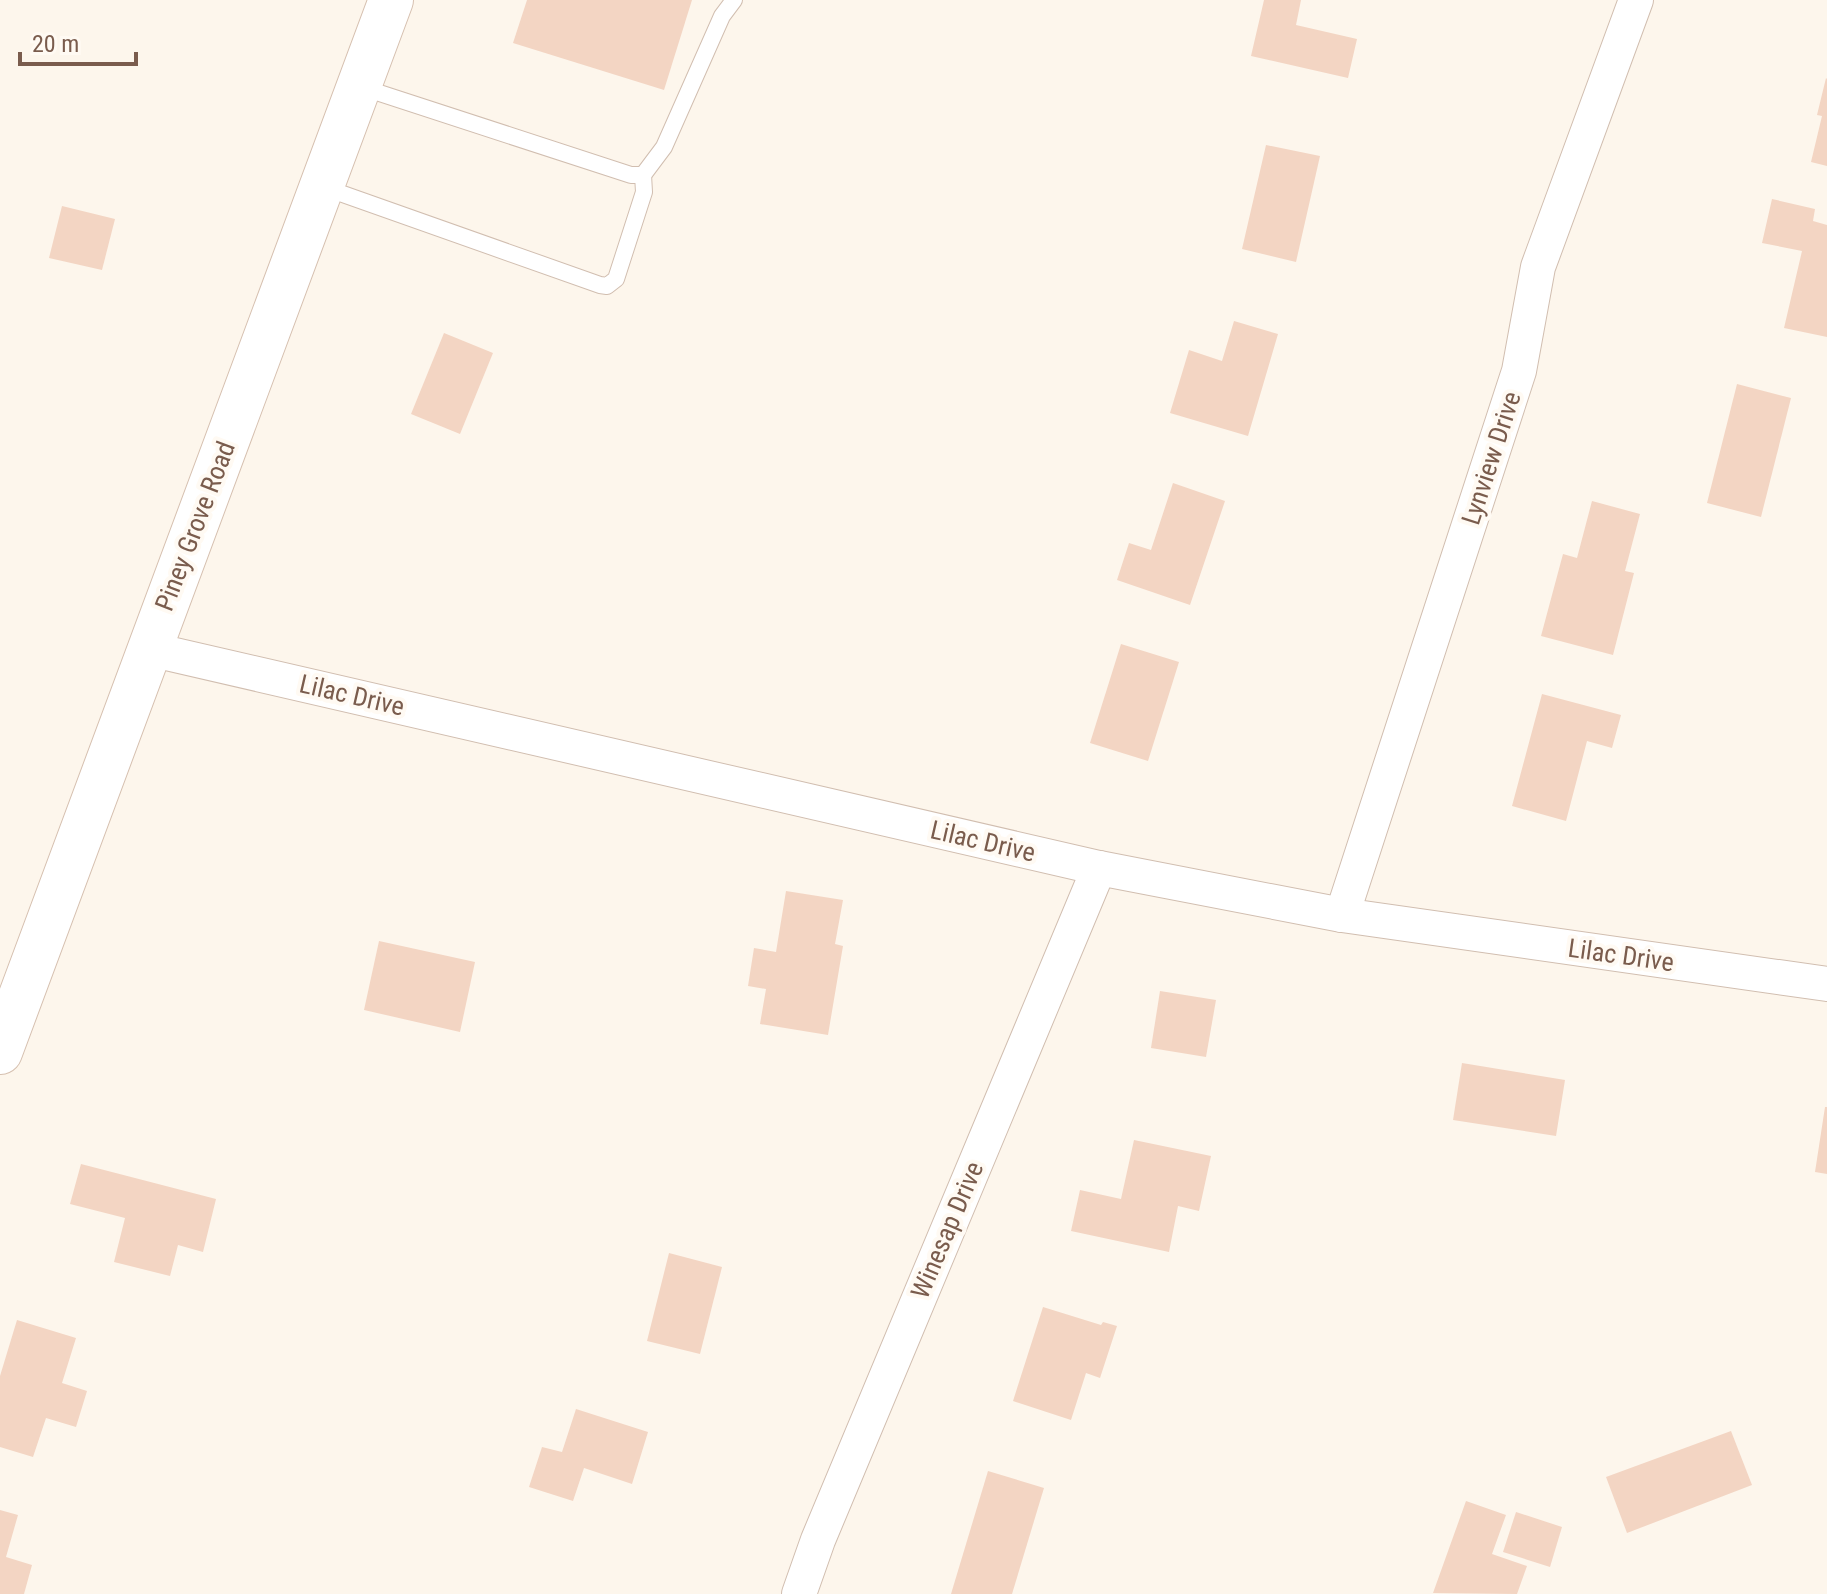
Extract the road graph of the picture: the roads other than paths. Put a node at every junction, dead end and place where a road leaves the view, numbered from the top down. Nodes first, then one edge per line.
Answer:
1 (391, 0) edge
2 (734, 0) edge
3 (1636, 0) edge
4 (358, 86) junction
5 (643, 175) junction
6 (322, 187) junction
7 (149, 649) junction
8 (1099, 868) junction
9 (1342, 915) junction
10 (1827, 984) edge
11 (0, 1052) edge
12 (799, 1594) edge

1 - 4 main road, Piney Grove Road
2 - 5 lane
3 - 9 street, Lynview Drive
4 - 5 lane
4 - 6 main road, Piney Grove Road
5 - 6 lane
6 - 7 main road, Piney Grove Road
7 - 8 street, Lilac Drive
7 - 11 main road, Piney Grove Road
8 - 9 street, Lilac Drive
8 - 12 street, Winesap Drive
9 - 10 street, Lilac Drive

